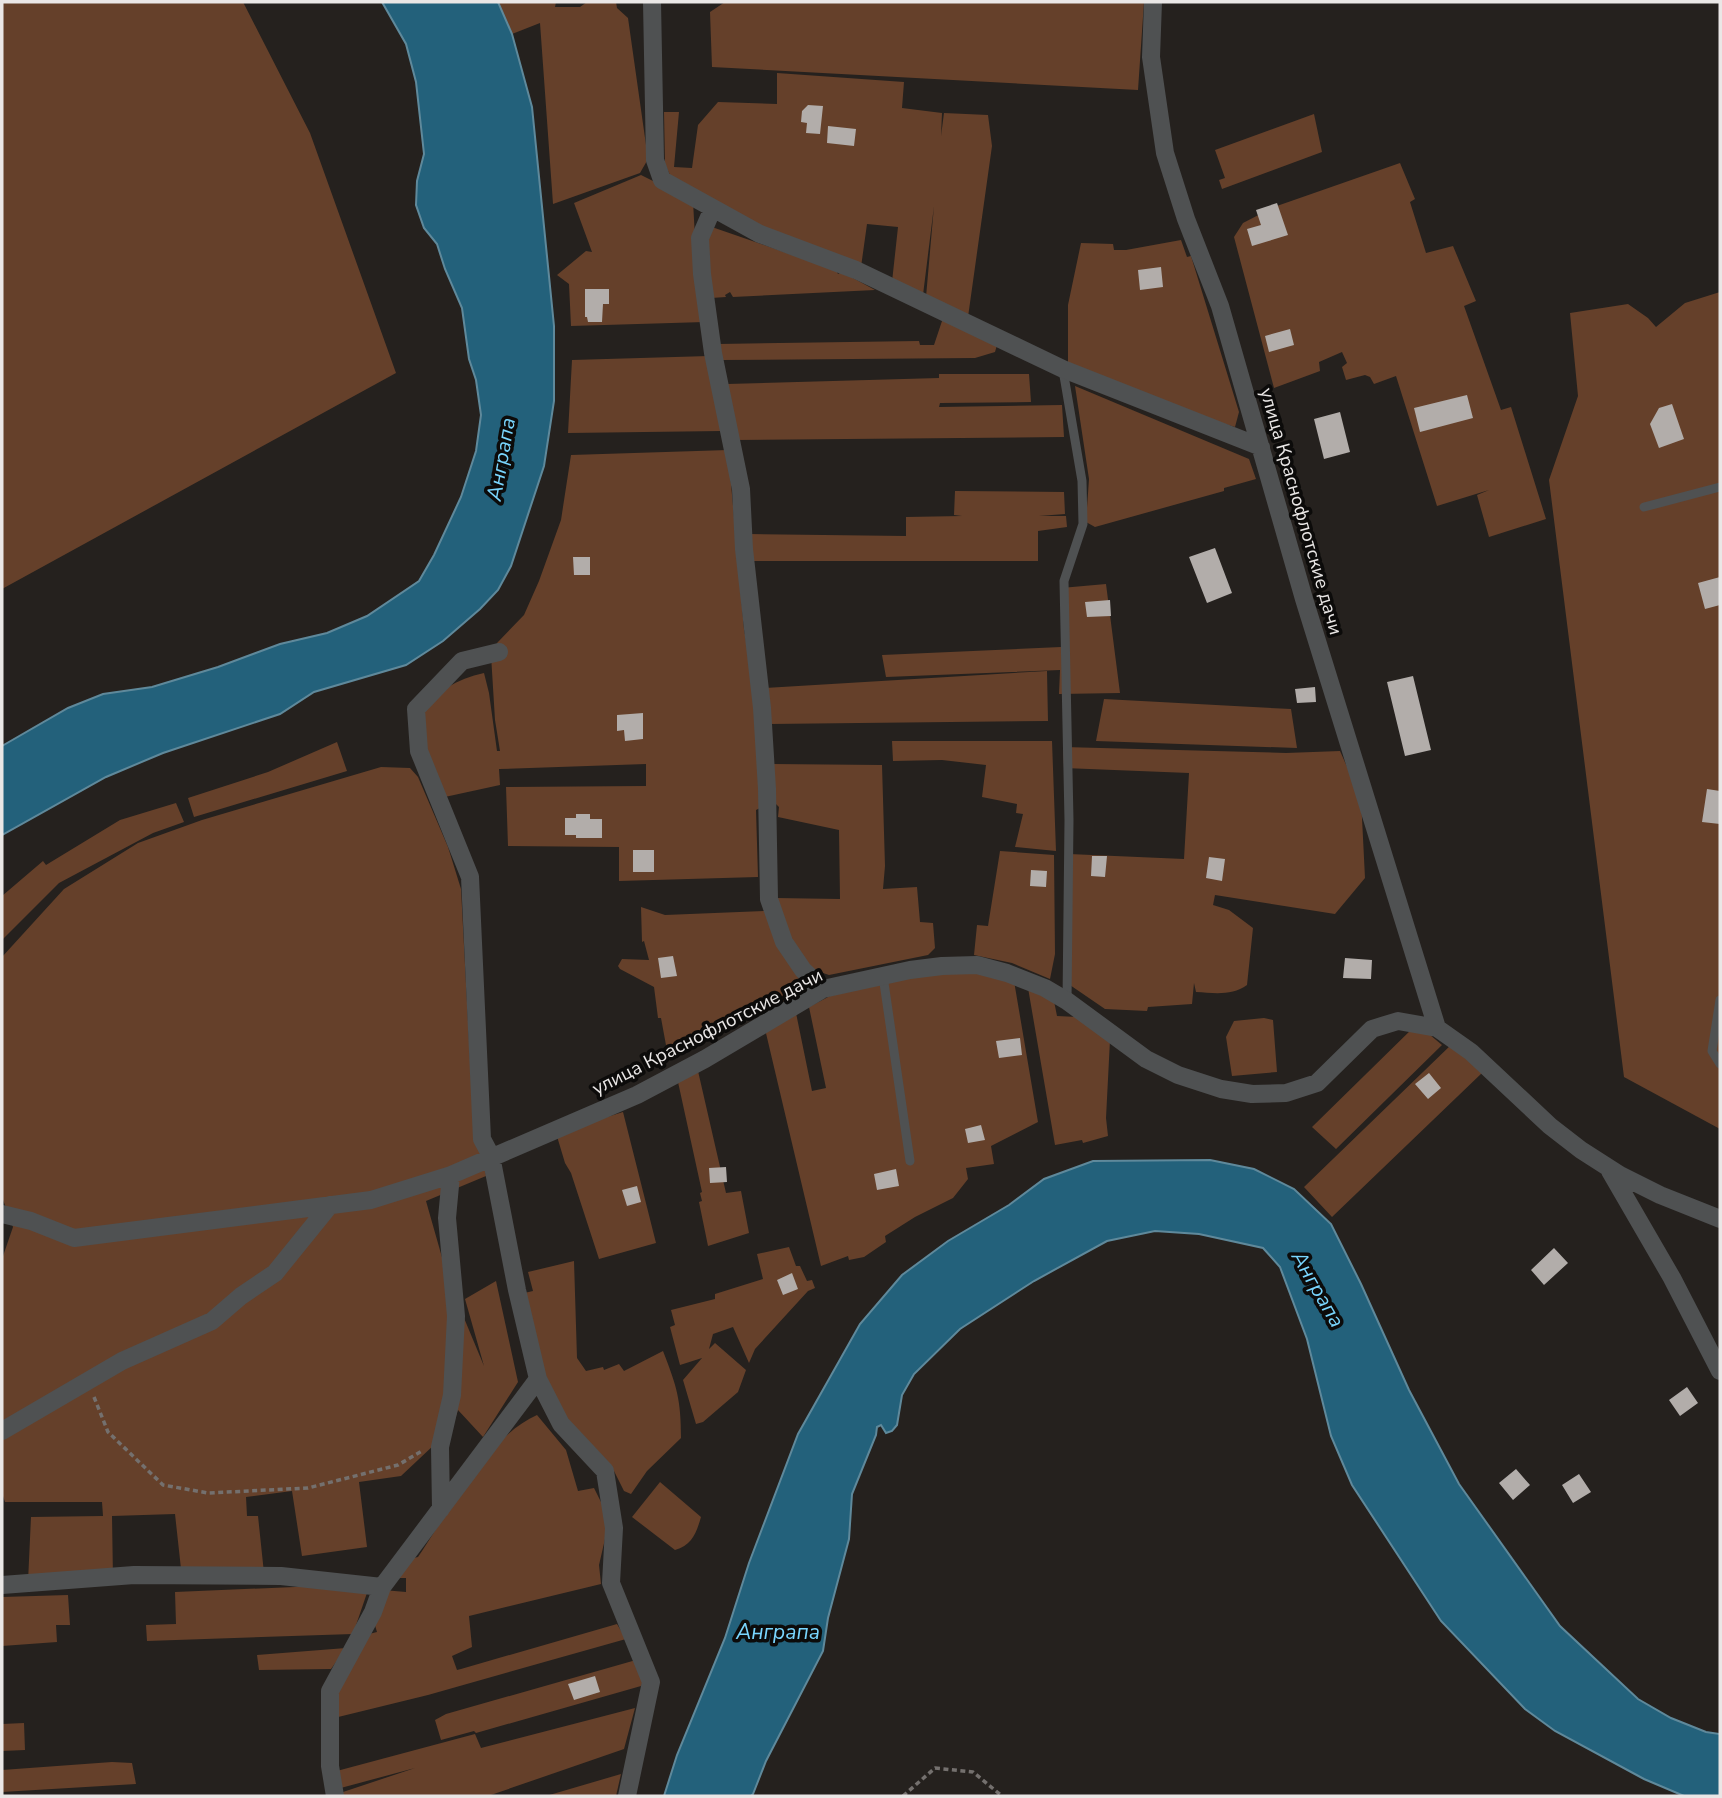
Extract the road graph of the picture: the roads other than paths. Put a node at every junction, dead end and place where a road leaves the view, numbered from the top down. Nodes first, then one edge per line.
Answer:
1 (652, 2) edge
2 (1153, 2) edge
3 (713, 208) junction
4 (1063, 369) junction
5 (1261, 447) junction
6 (1720, 487) edge
7 (1644, 507) dead end
8 (499, 652) dead end
9 (883, 976) junction
10 (823, 989) junction
11 (1720, 1000) edge
12 (1067, 1001) junction
13 (1437, 1028) junction
14 (1720, 1064) edge
15 (491, 1156) junction
16 (910, 1161) dead end
17 (1608, 1168) junction
18 (451, 1175) junction
19 (330, 1205) junction
20 (2, 1214) edge
21 (1720, 1219) edge
22 (1720, 1371) edge
23 (538, 1379) junction
24 (2, 1431) edge
25 (441, 1508) junction
26 (2, 1585) edge
27 (382, 1587) junction
28 (335, 1796) edge
29 (627, 1796) edge

1 - 3 street
2 - 5 street, улица Краснофлотские дачи
3 - 4 street
3 - 10 street
4 - 5 street
4 - 12 lane
5 - 13 street, улица Краснофлотские дачи
6 - 7 lane
8 - 15 street
9 - 10 street, улица Краснофлотские дачи
9 - 12 street, улица Краснофлотские дачи
9 - 16 lane
10 - 15 street, улица Краснофлотские дачи
11 - 14 lane
12 - 13 street, улица Краснофлотские дачи
13 - 17 street, улица Краснофлотские дачи
15 - 18 street, улица Краснофлотские дачи
15 - 23 street
17 - 21 street
17 - 22 street, улица Краснофлотские дачи
18 - 19 street, улица Краснофлотские дачи
18 - 25 street
19 - 20 street, улица Краснофлотские дачи
19 - 24 street
23 - 25 street
23 - 29 street
25 - 27 street
26 - 27 street
27 - 28 street

